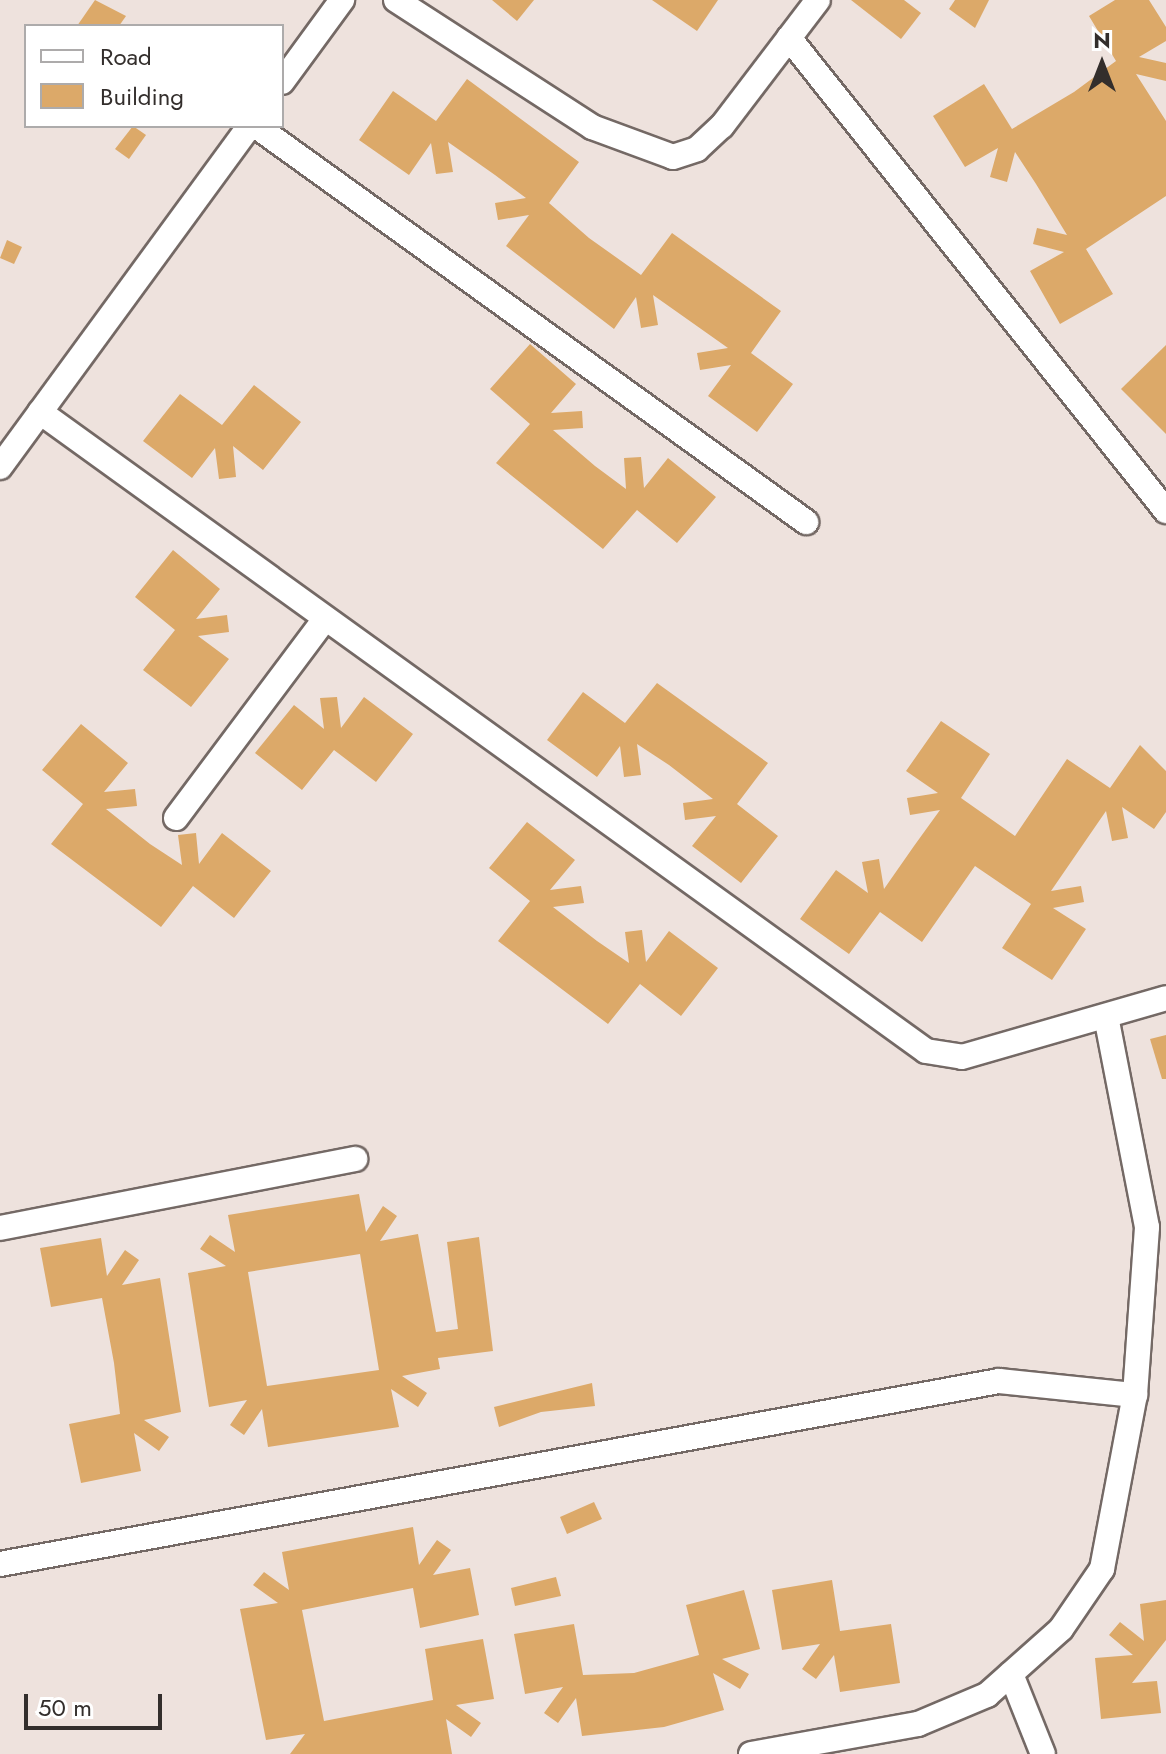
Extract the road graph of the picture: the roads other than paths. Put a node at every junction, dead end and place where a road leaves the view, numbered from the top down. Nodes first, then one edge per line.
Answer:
1 (342, 0) edge
2 (396, 0) edge
3 (818, 0) edge
4 (428, 8) edge
5 (789, 38) junction
6 (284, 79) edge
7 (249, 128) edge
8 (259, 128) edge
9 (40, 412) junction
10 (0, 467) edge
11 (1166, 511) edge
12 (806, 522) dead end
13 (325, 619) junction
14 (176, 818) dead end
15 (1166, 998) edge
16 (1106, 1017) junction
17 (355, 1159) dead end
18 (0, 1228) edge
19 (1135, 1395) junction
20 (0, 1564) edge
21 (1011, 1674) junction
22 (751, 1754) edge
23 (1043, 1754) edge

1 - 6 street
2 - 4 street
3 - 5 street
4 - 5 street
5 - 11 street
7 - 9 street
8 - 12 street
9 - 10 street
9 - 13 street
13 - 14 street
13 - 16 street
15 - 16 street
16 - 19 street
17 - 18 street
19 - 20 street
19 - 21 street
21 - 22 street
21 - 23 street

